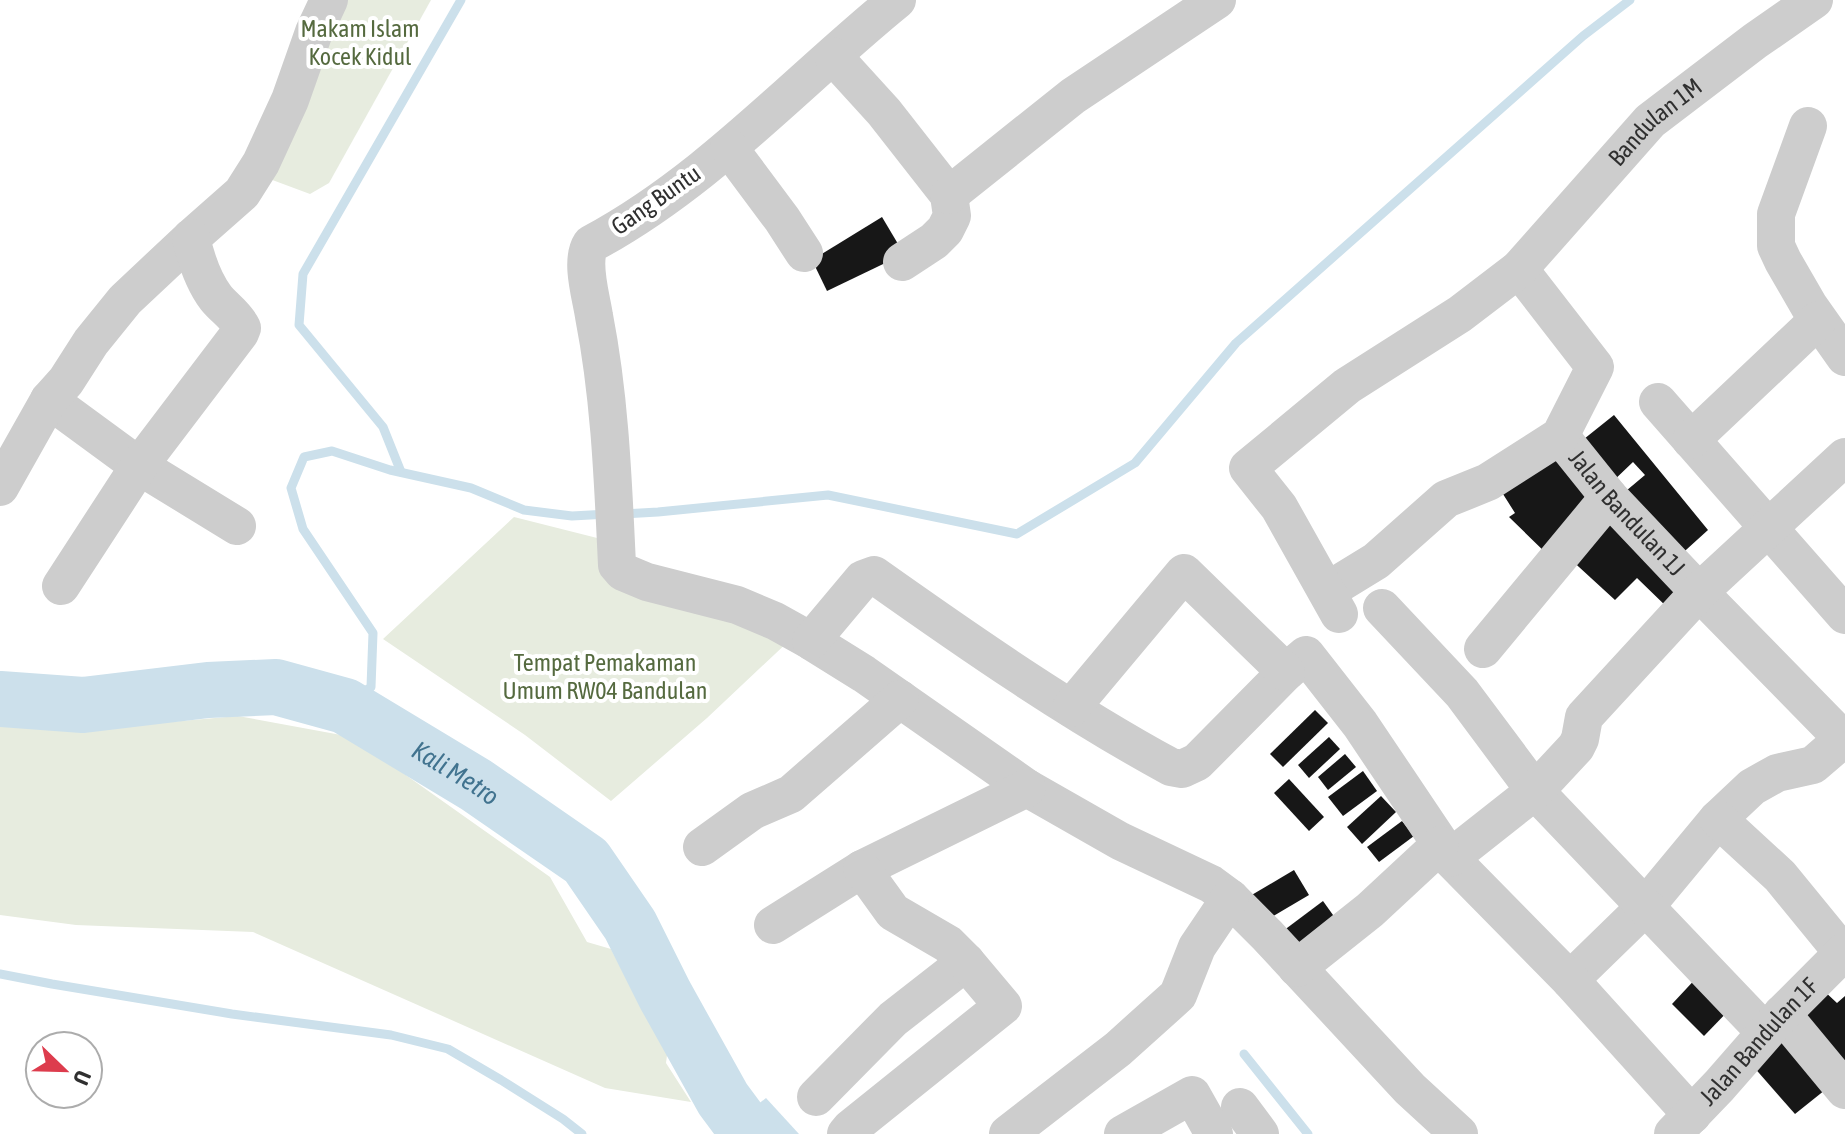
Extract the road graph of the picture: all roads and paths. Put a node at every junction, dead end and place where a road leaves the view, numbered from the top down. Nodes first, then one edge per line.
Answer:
1 (329, 0) edge
2 (897, 0) edge
3 (1217, 0) edge
4 (1814, 0) edge
5 (833, 56) junction
6 (1808, 126) dead end
7 (729, 148) junction
8 (949, 195) junction
9 (191, 238) junction
10 (804, 253) dead end
11 (902, 262) dead end
12 (1519, 269) junction
13 (1818, 320) junction
14 (1845, 357) edge
15 (49, 400) junction
16 (1658, 402) dead end
17 (1560, 436) junction
18 (1691, 440) junction
19 (1845, 457) edge
20 (139, 466) junction
21 (0, 487) edge
22 (1609, 497) junction
23 (237, 526) dead end
24 (1767, 529) junction
25 (61, 586) dead end
26 (1699, 592) junction
27 (1382, 608) dead end
28 (1845, 615) edge
29 (811, 641) junction
30 (1483, 649) dead end
31 (1286, 672) junction
32 (900, 699) junction
33 (1071, 708) junction
34 (1841, 749) edge
35 (1027, 788) junction
36 (1535, 791) junction
37 (1718, 819) junction
38 (702, 847) dead end
39 (1445, 852) junction
40 (862, 869) junction
41 (1230, 898) junction
42 (1645, 907) junction
43 (773, 925) dead end
44 (966, 962) junction
45 (1841, 963) edge
46 (1297, 968) junction
47 (1570, 980) junction
48 (1774, 1023) junction
49 (1845, 1090) edge
50 (816, 1097) dead end
51 (1161, 1124) edge
52 (1683, 1124) edge
53 (846, 1134) edge
54 (1008, 1134) edge
55 (1123, 1134) edge
56 (1214, 1134) edge
57 (1459, 1134) edge

1 - 9 street
2 - 5 street, Gang Buntu
3 - 8 street
4 - 12 street, Bandulan 1M
5 - 7 street, Gang Buntu
5 - 8 street
6 - 13 street
7 - 10 street
7 - 29 street, Gang Buntu
8 - 11 street
9 - 15 street
9 - 20 street
12 - 17 street, Jalan Bandulan 1J
12 - 17 street, Bandulan 1M
13 - 14 street
13 - 18 street
15 - 20 street
15 - 21 street
16 - 18 street
17 - 22 street, Jalan Bandulan 1J
18 - 24 street
19 - 24 street, Jalan Bandulan 1J
20 - 23 street
20 - 25 street
22 - 26 street, Jalan Bandulan 1J
22 - 30 street
24 - 26 street, Jalan Bandulan 1J
24 - 28 street
26 - 34 street
26 - 36 street
27 - 36 street
29 - 32 street
29 - 33 street
31 - 33 street
31 - 33 street
31 - 39 street
32 - 35 street
32 - 38 street
34 - 37 street
35 - 40 street
35 - 41 street
36 - 39 street
36 - 42 street
37 - 42 street
37 - 45 street
39 - 46 street
39 - 47 street
40 - 43 street
40 - 44 street
41 - 46 street
41 - 54 street
42 - 47 street
42 - 48 street
44 - 50 street
44 - 53 street
45 - 48 street, Jalan Bandulan 1F
46 - 57 street
47 - 52 street
48 - 49 street
48 - 52 street, Jalan Bandulan 1F
51 - 55 street
51 - 56 street

